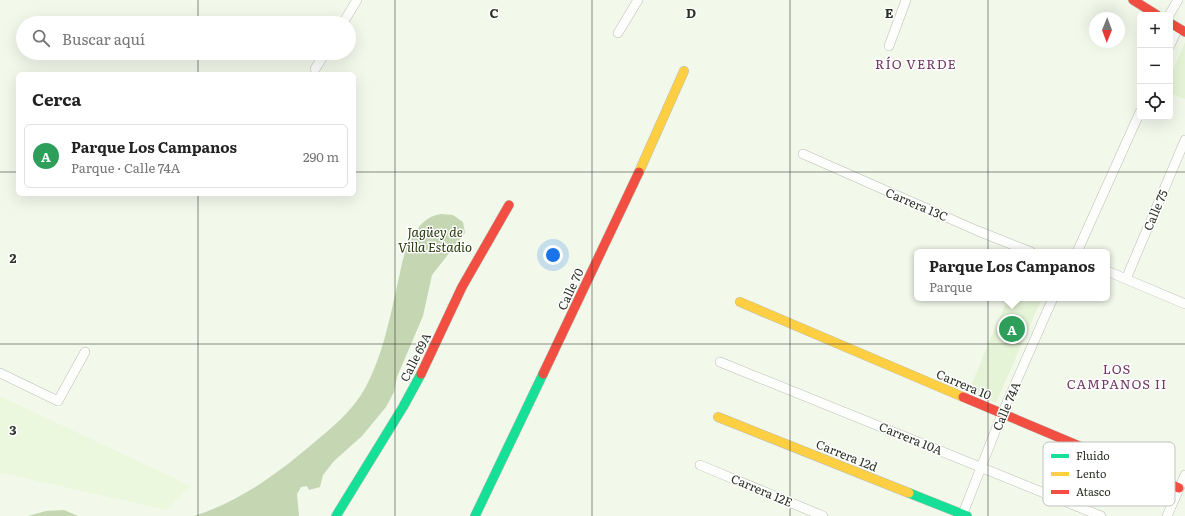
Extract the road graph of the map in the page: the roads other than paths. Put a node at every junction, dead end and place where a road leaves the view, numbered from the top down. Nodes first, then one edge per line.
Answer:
1 (357, 0) edge
2 (906, 0) edge
3 (1133, 0) edge
4 (1178, 0) edge
5 (635, 1) edge
6 (1152, 12) edge
7 (1171, 12) edge
8 (347, 16) edge
9 (1178, 28) edge
10 (618, 33) dead end
11 (1173, 39) edge
12 (889, 46) dead end
13 (321, 60) edge
14 (315, 69) dead end
15 (684, 71) dead end
16 (1137, 119) edge
17 (1185, 140) edge
18 (803, 154) dead end
19 (508, 205) dead end
20 (1023, 249) edge
21 (1078, 249) edge
22 (1110, 272) edge
23 (1126, 279) junction
24 (1052, 301) edge
25 (740, 302) dead end
26 (1185, 304) edge
27 (85, 352) dead end
28 (720, 362) dead end
29 (0, 372) edge
30 (1002, 414) junction
31 (718, 417) dead end
32 (1075, 442) edge
33 (700, 465) dead end
34 (981, 466) junction
35 (1183, 483) edge
36 (1043, 492) edge
37 (1175, 500) edge
38 (1077, 506) edge
39 (1172, 506) edge
40 (964, 515) edge
41 (336, 516) edge
42 (475, 516) edge
43 (823, 516) edge
44 (1101, 516) edge
45 (1167, 516) edge

1 - 8 street
2 - 12 street
3 - 6 street
4 - 7 street
5 - 10 street
9 - 11 street
13 - 14 street
15 - 42 street, Calle 70
16 - 21 street
17 - 23 street, Calle 75
18 - 20 street, Carrera 13C
19 - 41 street, Calle 69A
22 - 23 street
23 - 26 street
24 - 30 street, Calle 74A
25 - 30 street, Carrera 10
27 - 29 street
28 - 34 street, Carrera 10A
30 - 32 street, Carrera 10
30 - 34 street, Calle 74A
31 - 40 street, Carrera 12d
33 - 43 street, Carrera 12E
34 - 36 street, Carrera 10A
34 - 40 street, Calle 74A
35 - 37 street
38 - 44 street, Carrera 10A
39 - 45 street

